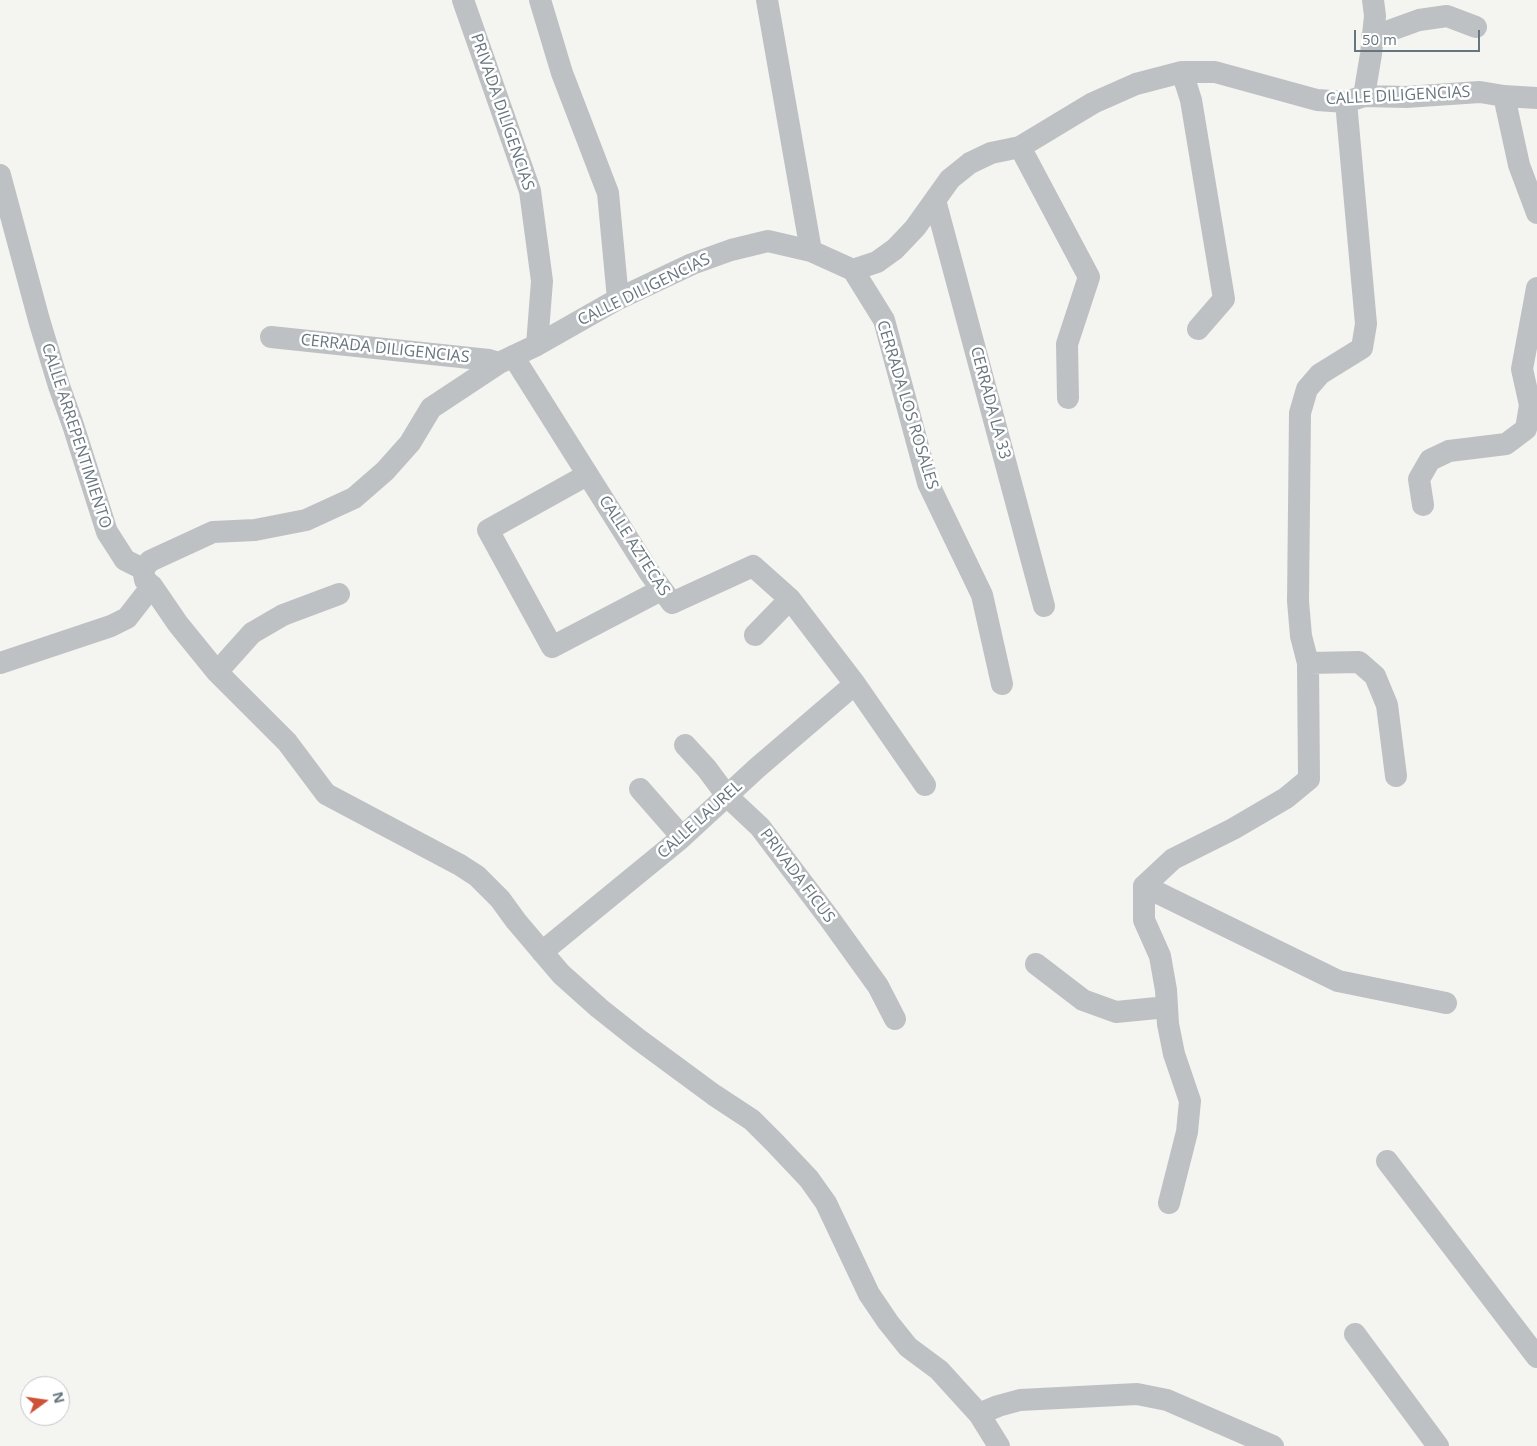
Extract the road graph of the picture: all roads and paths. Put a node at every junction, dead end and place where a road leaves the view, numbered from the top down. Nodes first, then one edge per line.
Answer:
1 (463, 0) edge
2 (540, 0) edge
3 (767, 0) edge
4 (1373, 0) edge
5 (1476, 27) dead end
6 (1372, 37) junction
7 (1182, 72) junction
8 (1504, 96) junction
9 (1537, 98) edge
10 (1355, 99) junction
11 (1020, 147) junction
12 (0, 175) edge
13 (935, 200) junction
14 (1537, 213) edge
15 (811, 251) junction
16 (853, 270) junction
17 (1537, 288) edge
18 (618, 299) junction
19 (1198, 329) dead end
20 (270, 337) dead end
21 (537, 346) junction
22 (506, 360) junction
23 (1068, 398) dead end
24 (588, 475) junction
25 (1423, 505) dead end
26 (148, 578) junction
27 (661, 590) junction
28 (339, 594) dead end
29 (790, 599) junction
30 (1044, 606) dead end
31 (755, 636) dead end
32 (0, 663) edge
33 (1308, 663) junction
34 (217, 672) junction
35 (855, 684) junction
36 (1002, 684) dead end
37 (685, 746) dead end
38 (1396, 776) dead end
39 (925, 786) dead end
40 (640, 789) dead end
41 (727, 796) junction
42 (682, 837) junction
43 (1144, 886) junction
44 (542, 952) junction
45 (1036, 964) dead end
46 (1446, 1003) dead end
47 (1167, 1007) junction
48 (895, 1019) dead end
49 (1387, 1161) dead end
50 (1169, 1203) dead end
51 (1355, 1334) dead end
52 (1537, 1357) edge
53 (979, 1414) junction
54 (999, 1446) edge
55 (1273, 1446) edge
56 (1438, 1446) edge

1 - 21 street, PRIVADA DILIGENCIAS
2 - 18 street
3 - 15 street
4 - 6 street
5 - 6 street
6 - 10 street
7 - 10 street, CALLE DILIGENCIAS
7 - 11 street, CALLE DILIGENCIAS
7 - 19 street
8 - 9 street, CALLE DILIGENCIAS
8 - 10 street, CALLE DILIGENCIAS
8 - 14 street
10 - 33 street
11 - 13 street, CALLE DILIGENCIAS
11 - 23 street
12 - 26 street, CALLE ARREPENTIMIENTO
13 - 16 street, CALLE DILIGENCIAS
13 - 30 street, CERRADA LA 33
15 - 16 street, CALLE DILIGENCIAS
15 - 18 street, CALLE DILIGENCIAS
16 - 36 street, CERRADA LOS ROSALES
17 - 25 street
18 - 21 street, CALLE DILIGENCIAS
20 - 22 street, CERRADA DILIGENCIAS
21 - 22 street, CALLE DILIGENCIAS
22 - 24 street, CALLE AZTECAS
22 - 26 street, CALLE DILIGENCIAS
24 - 27 street, CALLE AZTECAS
24 - 27 street
26 - 32 street, CALLE DILIGENCIAS
26 - 34 street, CALLE ARREPENTIMIENTO
27 - 29 street, CALLE AZTECAS
28 - 34 street
29 - 31 street
29 - 35 street, CALLE AZTECAS
33 - 38 street
33 - 43 street
34 - 44 street, CALLE ARREPENTIMIENTO
35 - 39 street, CALLE AZTECAS
35 - 41 street, CALLE LAUREL
37 - 41 street, PRIVADA FICUS
40 - 42 street
41 - 42 street, CALLE LAUREL
41 - 48 street, PRIVADA FICUS
42 - 44 street, CALLE LAUREL
43 - 46 street
43 - 47 street
44 - 53 street, CALLE ARREPENTIMIENTO
45 - 47 street
47 - 50 street
49 - 52 street
51 - 56 street
53 - 54 street, CALLE ARREPENTIMIENTO
53 - 55 street

